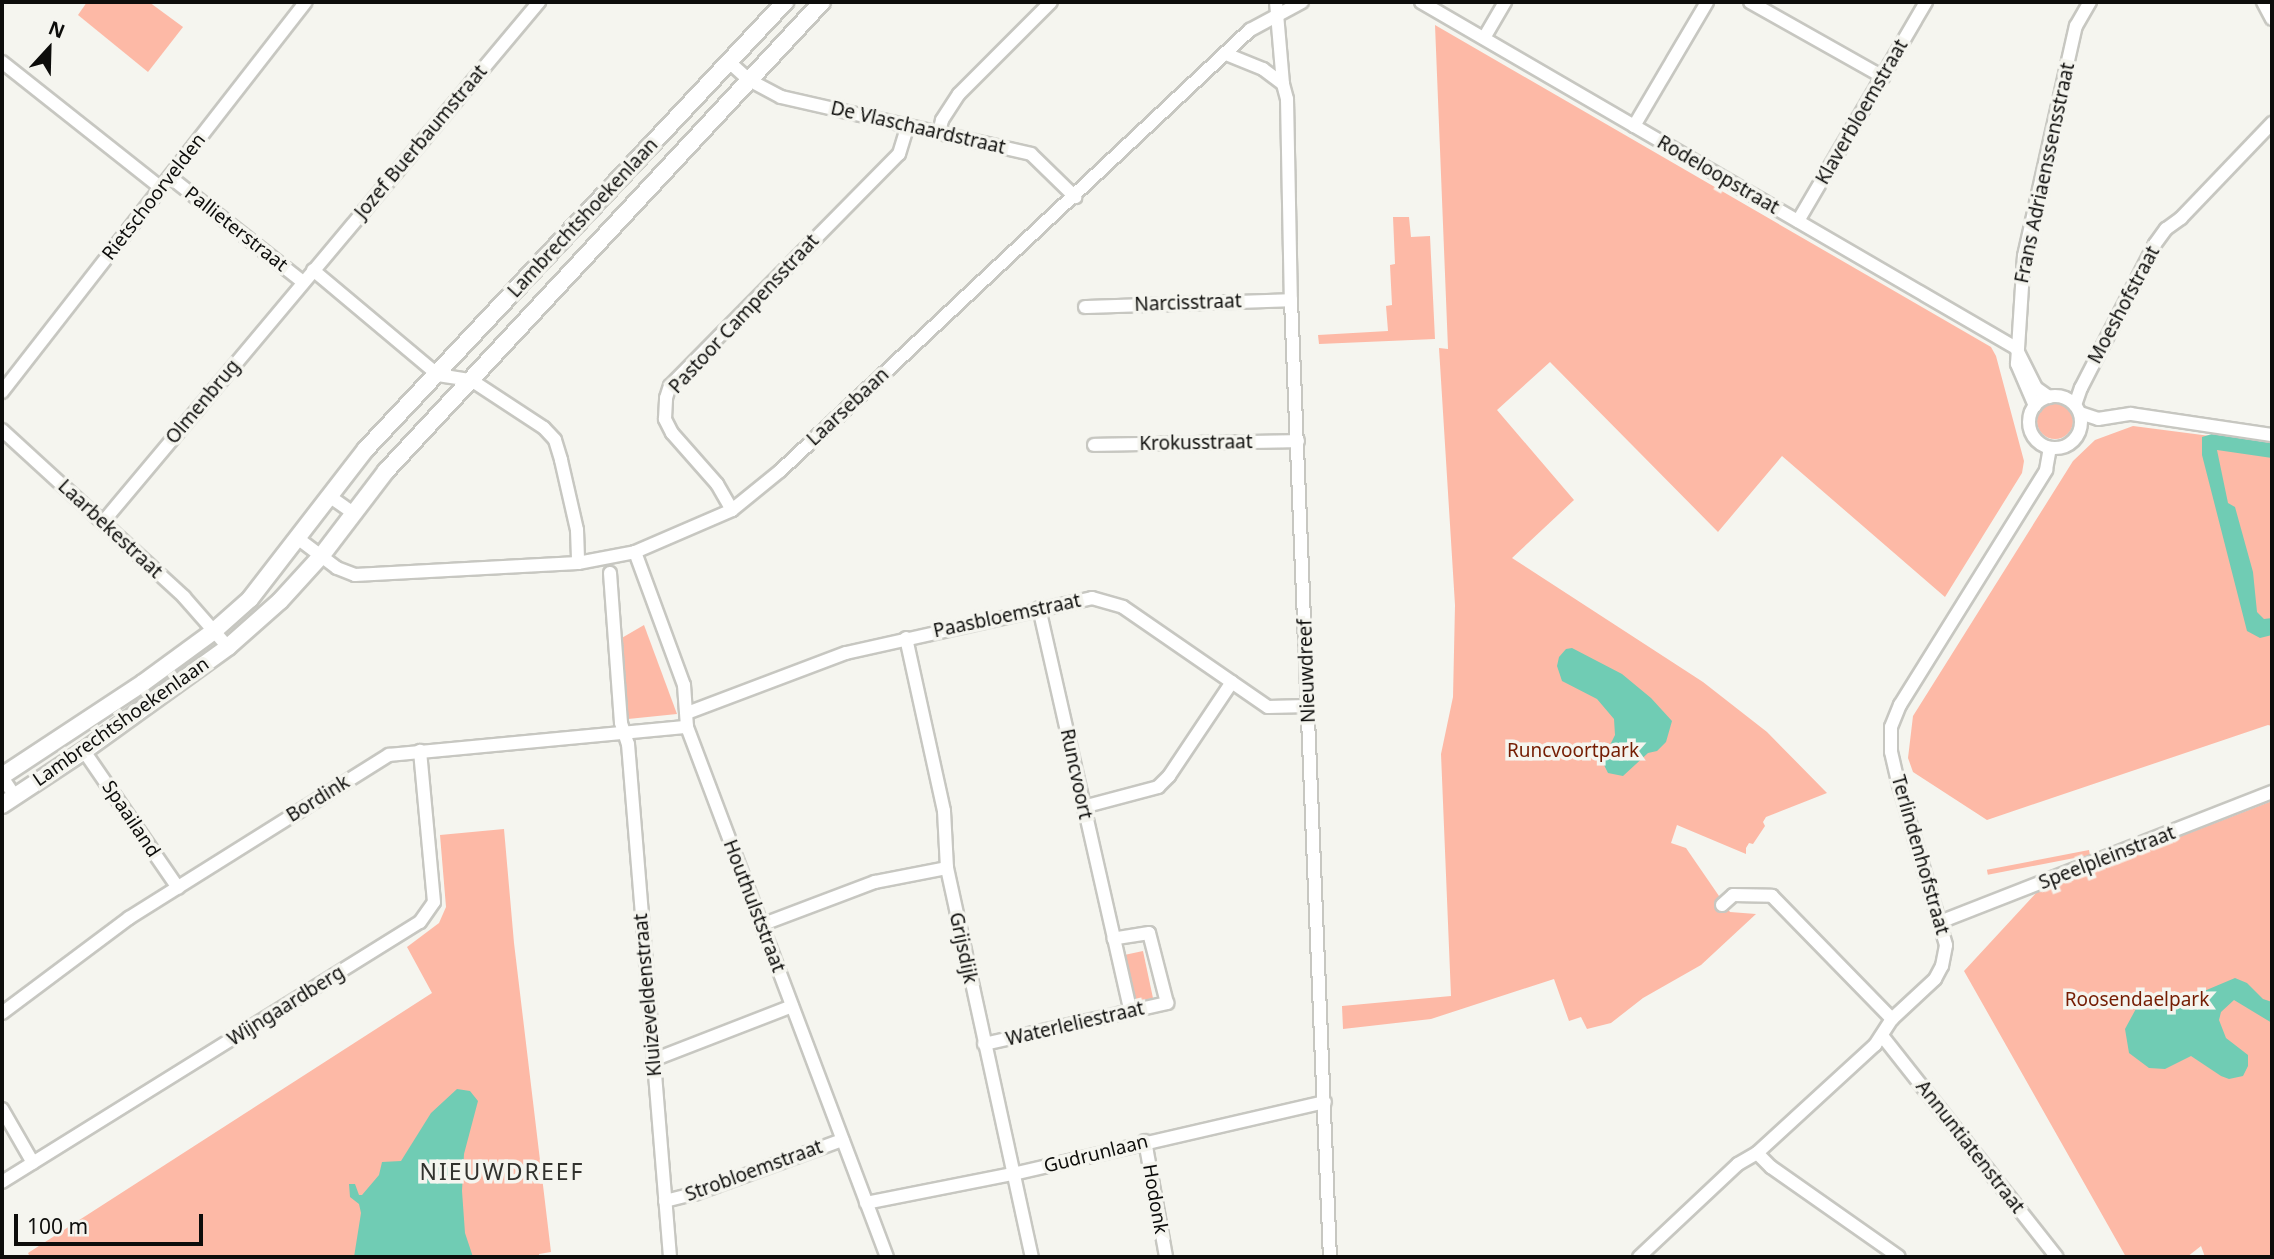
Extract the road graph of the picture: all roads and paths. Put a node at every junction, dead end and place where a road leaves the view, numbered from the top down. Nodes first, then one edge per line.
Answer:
1 (306, 2) edge
2 (539, 2) edge
3 (785, 2) edge
4 (822, 2) edge
5 (1051, 2) edge
6 (1286, 2) edge
7 (1302, 2) edge
8 (1421, 2) edge
9 (1505, 2) edge
10 (1707, 2) edge
11 (1926, 2) edge
12 (2090, 2) edge
13 (2263, 2) edge
14 (1758, 4) edge
15 (1277, 8) edge
16 (2272, 19) edge
17 (1484, 38) junction
18 (1226, 54) junction
19 (728, 61) junction
20 (2, 62) edge
21 (1883, 77) junction
22 (749, 80) junction
23 (1283, 85) junction
24 (2272, 123) edge
25 (1634, 126) junction
26 (907, 127) junction
27 (939, 133) junction
28 (165, 182) junction
29 (1074, 197) junction
30 (1798, 221) junction
31 (313, 270) junction
32 (303, 282) junction
33 (1292, 300) junction
34 (1085, 307) dead end
35 (2016, 348) junction
36 (438, 375) junction
37 (471, 380) junction
38 (2, 392) edge
39 (2049, 397) junction
40 (2035, 406) junction
41 (2077, 409) junction
42 (2, 430) edge
43 (2272, 435) edge
44 (1298, 441) junction
45 (1094, 446) dead end
46 (2050, 448) junction
47 (329, 496) junction
48 (732, 510) junction
49 (353, 513) junction
50 (103, 522) junction
51 (296, 537) junction
52 (635, 552) junction
53 (321, 555) junction
54 (578, 563) junction
55 (610, 573) dead end
56 (1039, 608) junction
57 (214, 631) junction
58 (906, 638) junction
59 (228, 647) junction
60 (1233, 682) junction
61 (1308, 706) junction
62 (687, 713) junction
63 (687, 727) junction
64 (624, 734) junction
65 (84, 751) junction
66 (419, 751) junction
67 (2, 776) edge
68 (2272, 792) edge
69 (8, 801) edge
70 (1083, 807) junction
71 (947, 868) junction
72 (178, 888) junction
73 (1722, 905) dead end
74 (1940, 922) junction
75 (761, 925) junction
76 (1113, 939) junction
77 (792, 1006) junction
78 (1131, 1012) junction
79 (2, 1013) edge
80 (1892, 1020) junction
81 (1883, 1037) junction
82 (984, 1044) junction
83 (653, 1060) junction
84 (1325, 1102) junction
85 (2, 1109) edge
86 (842, 1140) junction
87 (1145, 1141) junction
88 (1757, 1153) junction
89 (33, 1163) junction
90 (1013, 1174) junction
91 (2, 1182) edge
92 (665, 1201) junction
93 (866, 1203) junction
94 (670, 1257) edge
95 (887, 1257) edge
96 (1032, 1257) edge
97 (1166, 1257) edge
98 (1330, 1257) edge
99 (1639, 1257) edge
100 (1899, 1257) edge
101 (2057, 1257) edge

1 - 28 street, Rietschoorvelden
2 - 31 street, Jozef Buerbaumstraat
3 - 19 street, Lambrechtshoekenlaan
4 - 22 street, Lambrechtshoekenlaan
5 - 27 street
6 - 15 street, Laarsebaan
7 - 15 street, Laarsebaan
8 - 17 street, Rodeloopstraat
9 - 17 street
10 - 25 street
11 - 21 street, Klaverbloemstraat
12 - 35 street, Frans Adriaenssensstraat
13 - 16 street
14 - 21 street
15 - 18 street, Laarsebaan
15 - 23 street, Nieuwdreef
17 - 25 street, Rodeloopstraat
18 - 23 street
18 - 29 street, Laarsebaan
19 - 22 street
19 - 36 street, Lambrechtshoekenlaan
20 - 28 street, Pallieterstraat
21 - 30 street, Klaverbloemstraat
22 - 26 street, De Vlaschaardstraat
22 - 37 street, Lambrechtshoekenlaan
23 - 33 street, Nieuwdreef
24 - 41 street, Moeshofstraat
25 - 30 street, Rodeloopstraat
26 - 27 street, De Vlaschaardstraat
26 - 48 street, Pastoor Campensstraat
27 - 29 street, De Vlaschaardstraat
28 - 32 street, Pallieterstraat
28 - 38 street, Rietschoorvelden
29 - 48 street, Laarsebaan
30 - 35 street, Rodeloopstraat
31 - 32 street, Jozef Buerbaumstraat
31 - 36 street, Pallieterstraat
32 - 50 street, Olmenbrug
33 - 34 street, Narcisstraat
33 - 44 street, Nieuwdreef
35 - 39 street
35 - 40 street, Frans Adriaenssensstraat
36 - 37 street
36 - 47 street, Lambrechtshoekenlaan
37 - 49 street, Lambrechtshoekenlaan
37 - 54 street
39 - 40 street
39 - 41 street
40 - 46 street
41 - 43 street
41 - 46 street
42 - 50 street, Laarbekestraat
44 - 45 street, Krokusstraat
44 - 61 street, Nieuwdreef
46 - 74 street, Terlindenhofstraat
47 - 49 street
47 - 51 street, Lambrechtshoekenlaan
48 - 52 street, Laarsebaan
49 - 53 street, Lambrechtshoekenlaan
50 - 57 street, Laarbekestraat
51 - 53 street
51 - 57 street, Lambrechtshoekenlaan
52 - 54 street, Laarsebaan
52 - 62 street, Houthulststraat
53 - 54 street, Laarsebaan
53 - 59 street, Lambrechtshoekenlaan
55 - 64 street
56 - 58 street, Paasbloemstraat
56 - 60 street, Paasbloemstraat
56 - 70 street, Runcvoort
57 - 59 street, Lambrechtshoekenlaan
57 - 67 street, Lambrechtshoekenlaan
58 - 62 street, Paasbloemstraat
58 - 71 street, Grijsdijk
59 - 65 street, Lambrechtshoekenlaan
60 - 61 street, Paasbloemstraat
60 - 70 street
61 - 84 street, Nieuwdreef
62 - 63 street, Houthulststraat
63 - 64 street, Bordink
63 - 75 street, Houthulststraat
64 - 66 street, Bordink
64 - 83 street, Kluizeveldenstraat
65 - 69 street, Lambrechtshoekenlaan
65 - 72 street, Spaailand
66 - 72 street, Bordink
66 - 89 street, Wijngaardberg
67 - 69 street, Lambrechtshoekenlaan
68 - 74 street, Speelpleinstraat
70 - 76 street, Runcvoort
71 - 75 street
71 - 82 street, Grijsdijk
72 - 79 street, Bordink
73 - 80 street
74 - 80 street, Terlindenhofstraat
75 - 77 street, Houthulststraat
76 - 78 street, Runcvoort
76 - 78 street, Waterleliestraat
77 - 83 street
77 - 86 street, Houthulststraat
78 - 82 street, Waterleliestraat
80 - 81 street, Terlindenhofstraat
81 - 88 street, Terlindenhofstraat
81 - 101 street, Annuntiatenstraat
82 - 90 street, Grijsdijk
83 - 92 street, Kluizeveldenstraat
84 - 87 street, Gudrunlaan
84 - 98 street, Nieuwdreef
85 - 89 street
86 - 92 street, Strobloemstraat
86 - 93 street, Houthulststraat
87 - 90 street, Gudrunlaan
87 - 97 street, Hodonk
88 - 99 street, Terlindenhofstraat
88 - 100 street
89 - 91 street, Wijngaardberg
90 - 93 street, Gudrunlaan
90 - 96 street, Grijsdijk
92 - 94 street, Kluizeveldenstraat
93 - 95 street, Houthulststraat

